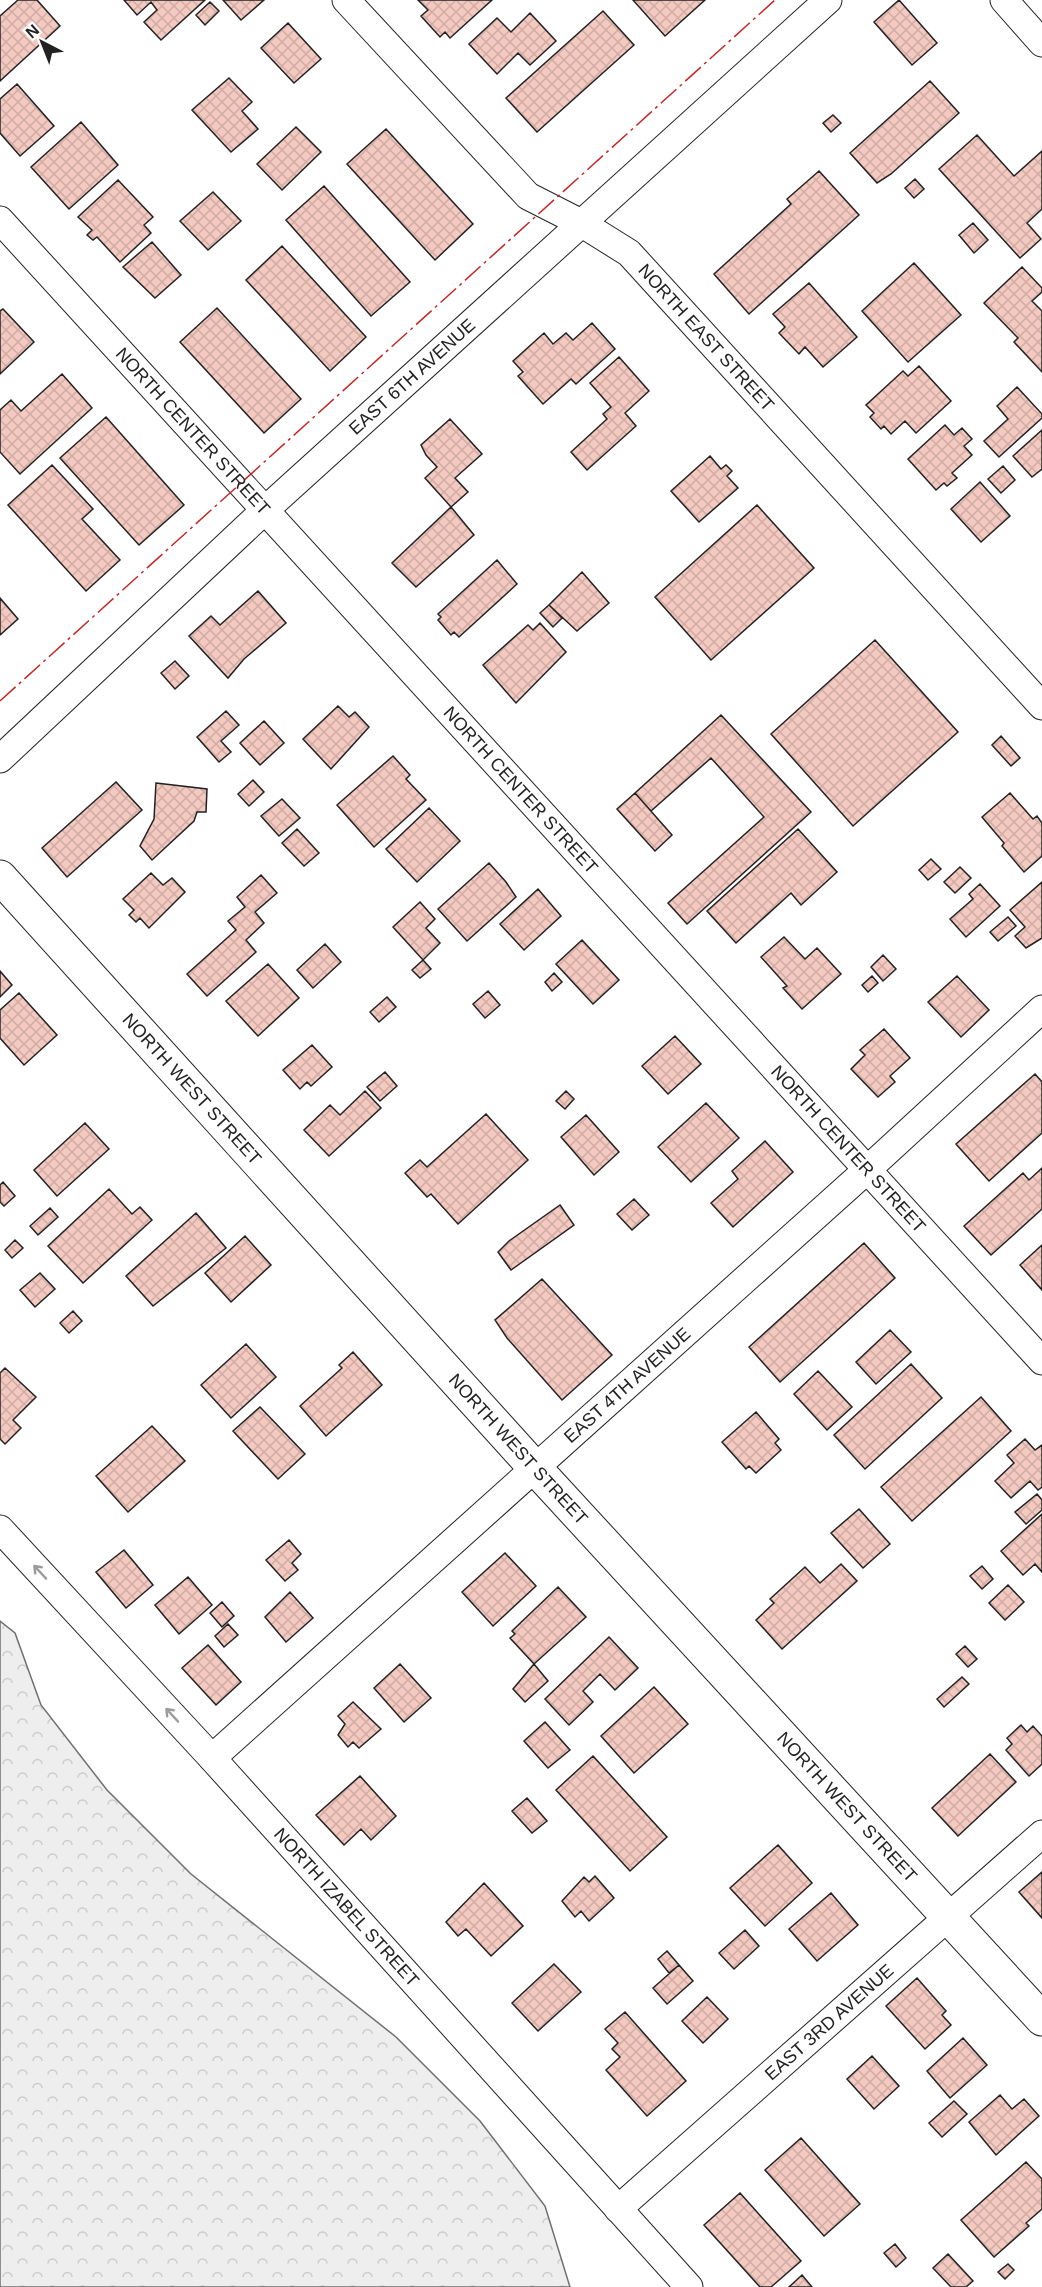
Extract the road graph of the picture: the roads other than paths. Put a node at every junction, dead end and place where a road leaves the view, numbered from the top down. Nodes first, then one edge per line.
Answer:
1 (346, 0) edge
2 (828, 0) edge
3 (1004, 0) edge
4 (1042, 43) edge
5 (0, 220) edge
6 (581, 223) junction
7 (264, 511) junction
8 (1042, 706) edge
9 (0, 759) edge
10 (0, 877) edge
11 (1042, 1009) edge
12 (868, 1169) junction
13 (1042, 1361) edge
14 (535, 1468) junction
15 (0, 1529) edge
16 (212, 1758) junction
17 (1042, 1834) edge
18 (950, 1917) junction
19 (1042, 2019) edge
20 (618, 2209) junction
21 (689, 2287) edge

1 - 6 street, NORTH EAST STREET
2 - 6 street, EAST 6TH AVENUE
3 - 4 street
5 - 7 street, NORTH CENTER STREET
6 - 7 street, EAST 6TH AVENUE
6 - 8 street, NORTH EAST STREET
7 - 9 street, EAST 6TH AVENUE
7 - 12 street, NORTH CENTER STREET
10 - 14 street, NORTH WEST STREET
11 - 12 street, EAST 4TH AVENUE
12 - 13 street, NORTH CENTER STREET
12 - 14 street, EAST 4TH AVENUE
14 - 16 street, EAST 4TH AVENUE
14 - 18 street, NORTH WEST STREET
16 -> 15 street, NORTH IZABEL STREET
16 - 20 street, NORTH IZABEL STREET
17 - 18 street, EAST 3RD AVENUE
18 - 19 street, NORTH WEST STREET
18 - 20 street, EAST 3RD AVENUE
20 - 21 street, NORTH IZABEL STREET

